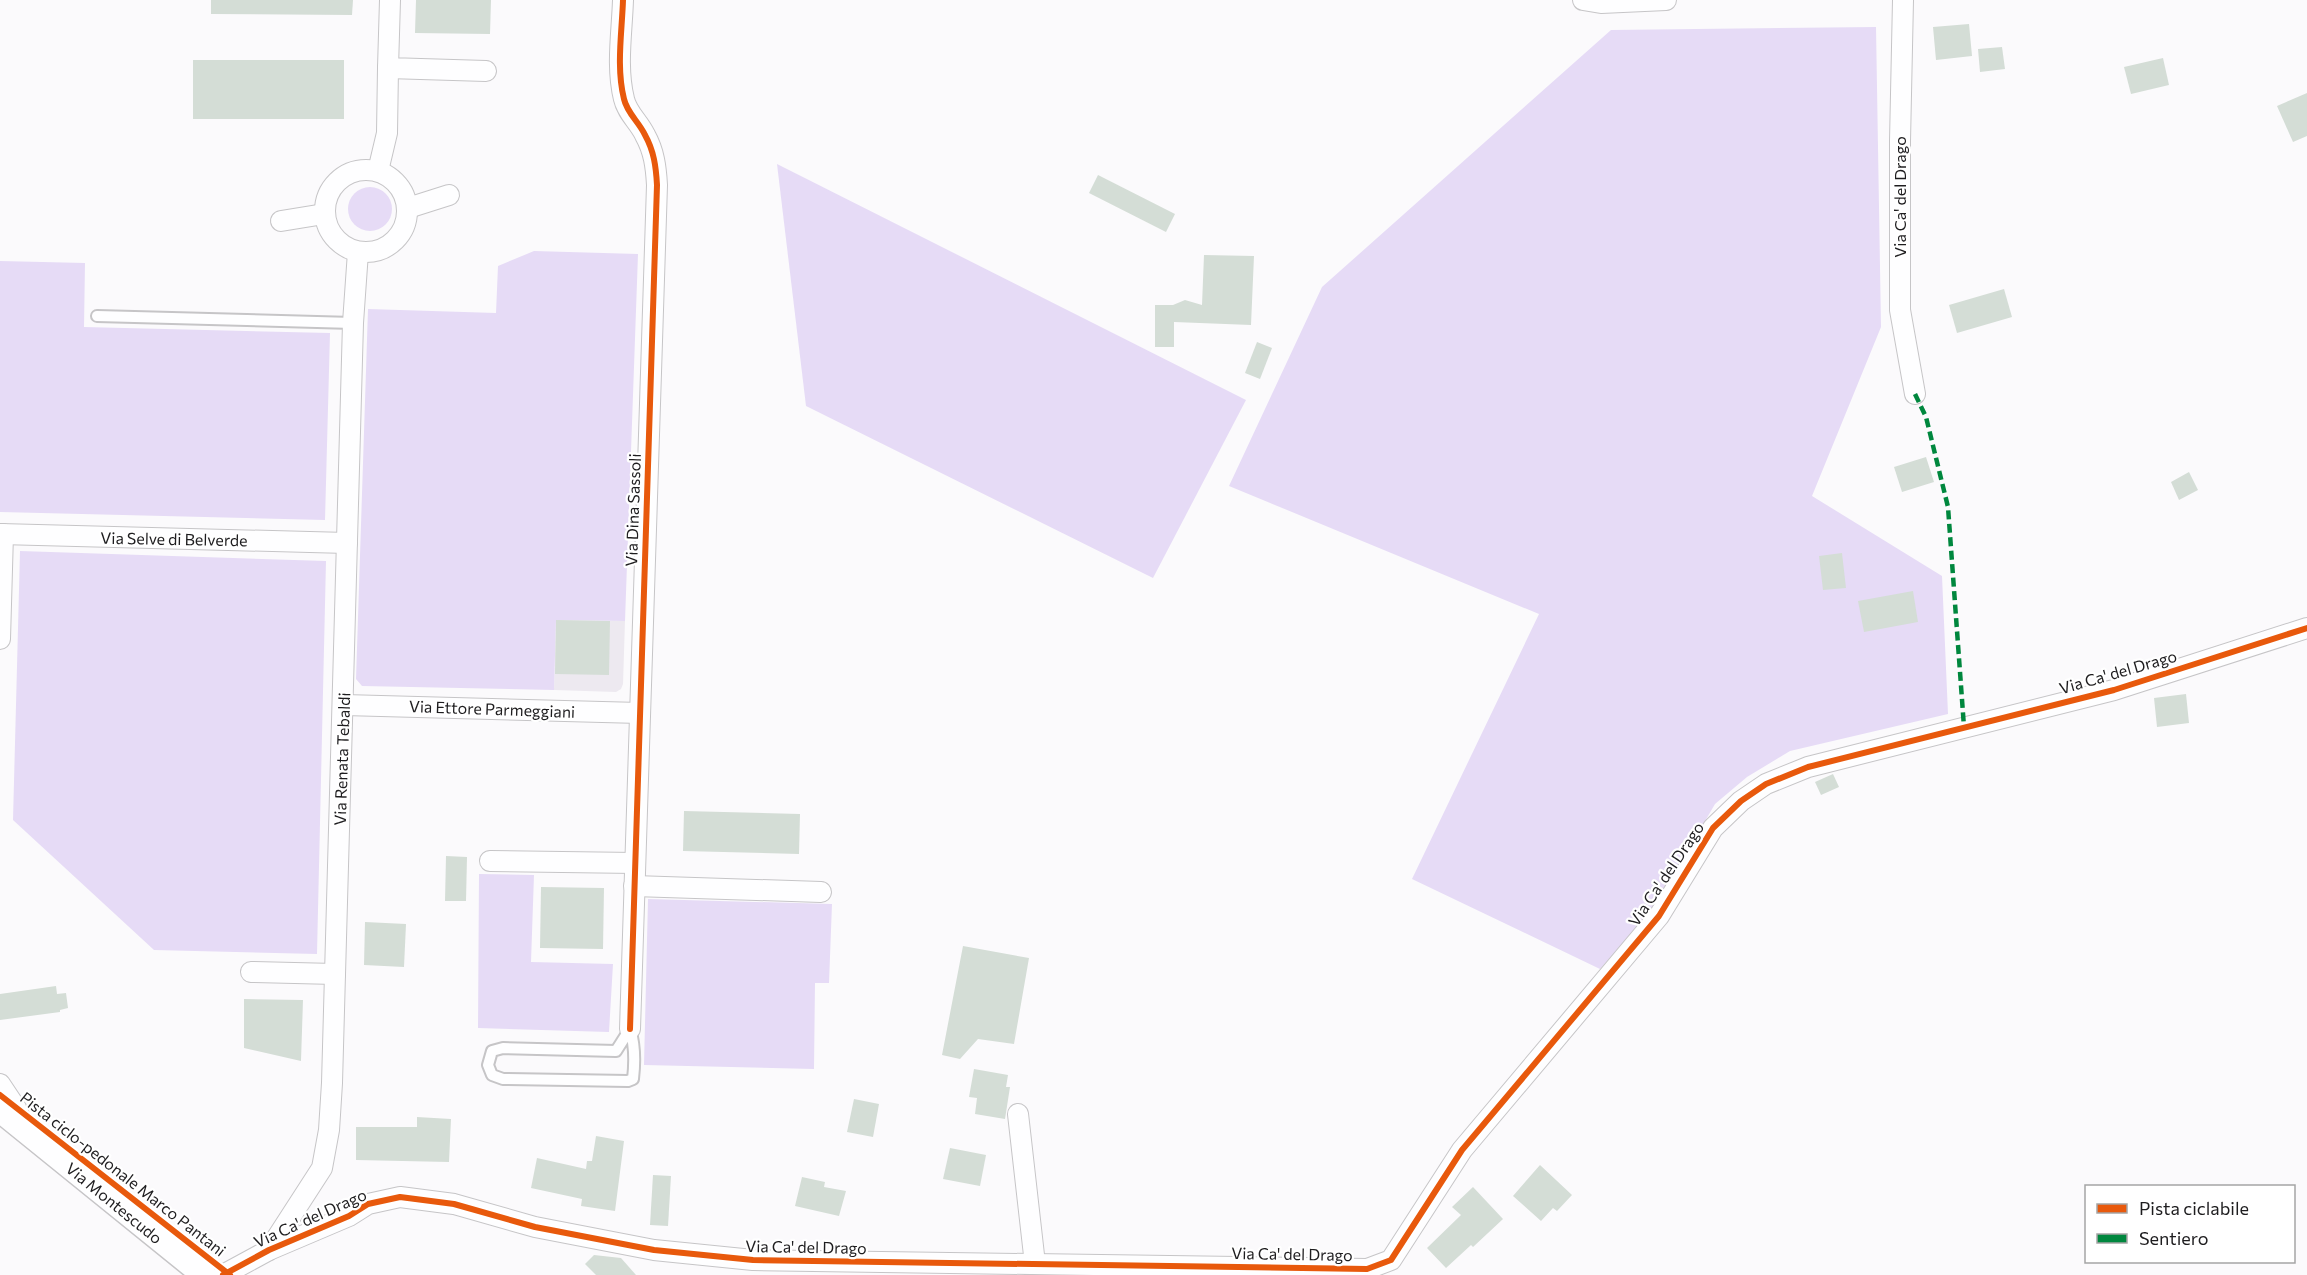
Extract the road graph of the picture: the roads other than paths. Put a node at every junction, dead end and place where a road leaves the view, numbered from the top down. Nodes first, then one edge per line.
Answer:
1 (390, 0) edge
2 (623, 0) edge
3 (1583, 0) edge
4 (1666, 0) edge
5 (1903, 0) edge
6 (388, 68) junction
7 (486, 71) dead end
8 (378, 171) junction
9 (449, 195) dead end
10 (408, 208) junction
11 (324, 214) junction
12 (281, 221) dead end
13 (358, 252) junction
14 (97, 316) dead end
15 (353, 323) junction
16 (1915, 394) dead end
17 (2, 534) edge
18 (347, 543) junction
19 (2307, 628) edge
20 (0, 639) edge
21 (344, 705) junction
22 (640, 713) junction
23 (490, 861) dead end
24 (635, 863) junction
25 (634, 886) junction
26 (821, 892) dead end
27 (251, 972) dead end
28 (335, 974) junction
29 (630, 1029) junction
30 (0, 1084) edge
31 (0, 1110) edge
32 (1018, 1114) dead end
33 (25, 1130) junction
34 (269, 1250) junction
35 (1035, 1264) junction
36 (204, 1275) edge
37 (223, 1275) edge

1 - 6 street
2 - 22 street, Via Dina Sassoli
3 - 4 street
5 - 16 street, Via Ca' del Drago
6 - 7 street
6 - 8 street
8 - 10 street
8 - 11 street
9 - 10 street
10 - 13 street
11 - 12 street
11 - 13 street
13 - 15 street, Via Renata Tebaldi
14 - 15 lane
15 - 18 street, Via Renata Tebaldi
17 - 18 street, Via Selve di Belverde
17 - 20 street
18 - 21 street, Via Renata Tebaldi
19 - 35 street, Via Ca' del Drago
21 - 22 street, Via Ettore Parmeggiani
21 - 28 street, Via Renata Tebaldi
22 - 24 street, Via Dina Sassoli
23 - 24 street
24 - 25 street, Via Dina Sassoli
25 - 26 street
25 - 29 street, Via Dina Sassoli
27 - 28 street
28 - 34 street, Via Renata Tebaldi
29 - 29 lane, Via Dina Sassoli
30 - 33 street, Via Montescudo
31 - 33 street, Via Montescudo
32 - 35 street
33 - 36 street, Via Montescudo
34 - 35 street, Via Ca' del Drago
34 - 37 street, Via Ca' del Drago

